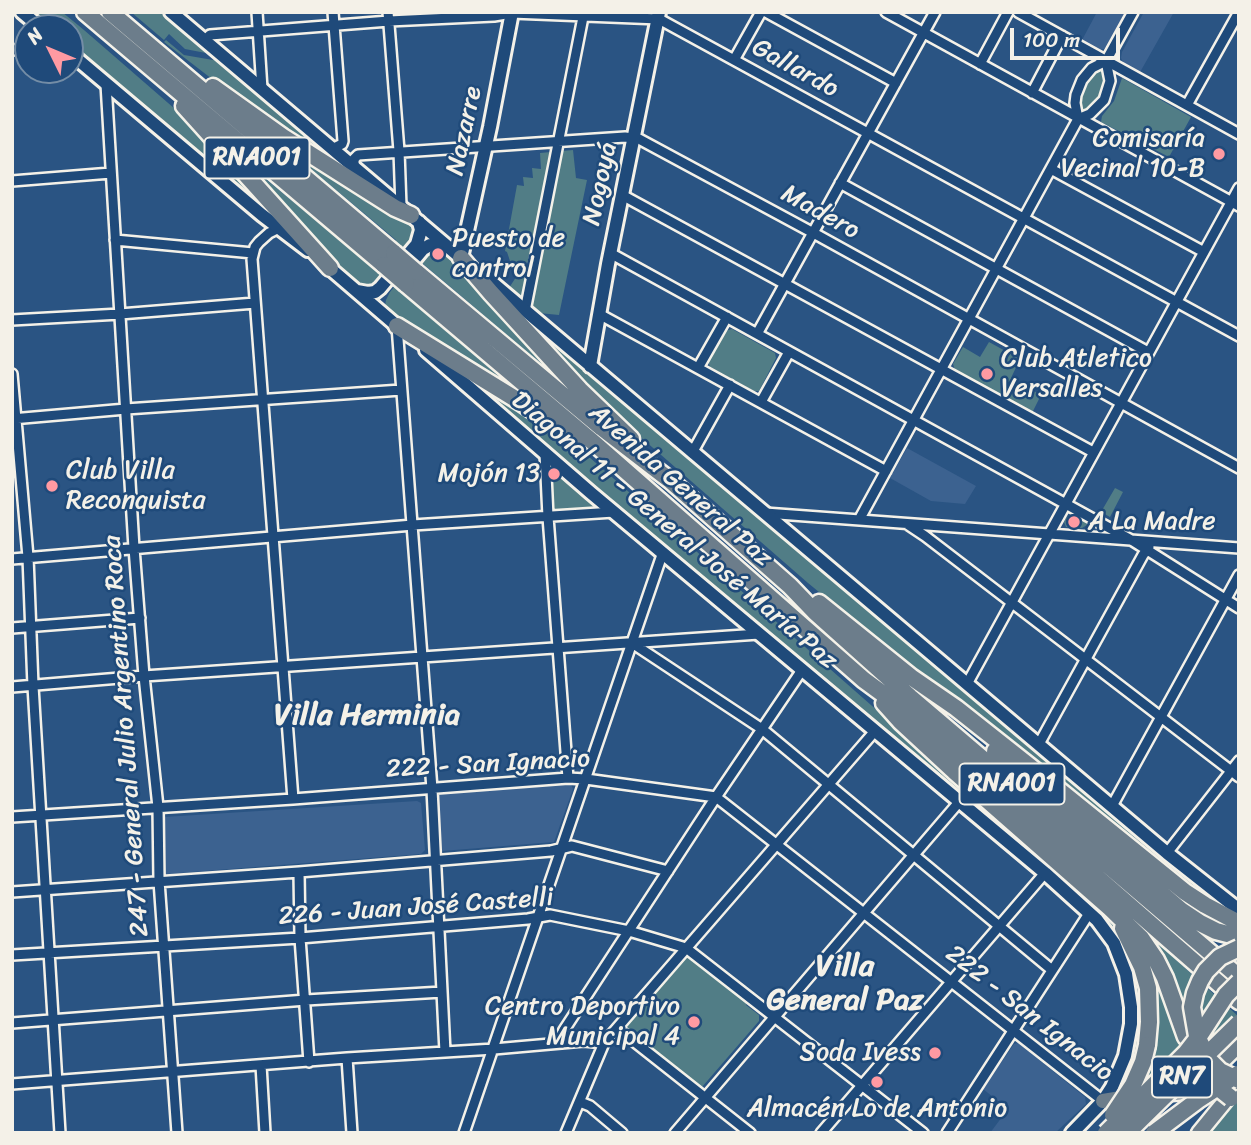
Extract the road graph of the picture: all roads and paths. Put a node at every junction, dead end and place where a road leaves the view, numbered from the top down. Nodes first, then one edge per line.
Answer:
1 (85, 12) edge
2 (110, 12) edge
3 (171, 12) edge
4 (257, 12) edge
5 (333, 12) edge
6 (764, 12) edge
7 (886, 12) edge
8 (934, 12) edge
9 (1008, 12) edge
10 (1018, 12) edge
11 (1133, 12) edge
12 (1239, 12) edge
13 (512, 13) edge
14 (584, 14) edge
15 (659, 15) edge
16 (389, 17) edge
17 (334, 25) junction
18 (259, 31) junction
19 (924, 33) junction
20 (1062, 36) junction
21 (205, 40) junction
22 (137, 45) junction
23 (734, 60) junction
24 (1106, 61) junction
25 (979, 64) junction
26 (84, 65) edge
27 (896, 83) junction
28 (106, 84) junction
29 (262, 89) junction
30 (1032, 93) junction
31 (1187, 105) junction
32 (1078, 119) junction
33 (868, 133) junction
34 (1239, 134) edge
35 (634, 138) junction
36 (344, 141) junction
37 (559, 141) junction
38 (486, 147) junction
39 (332, 149) junction
40 (399, 151) junction
41 (356, 161) junction
42 (1051, 169) junction
43 (111, 173) junction
44 (12, 181) edge
45 (840, 183) junction
46 (1239, 188) edge
47 (622, 195) junction
48 (1235, 204) edge
49 (410, 214) junction
50 (1024, 219) junction
51 (279, 228) junction
52 (813, 233) junction
53 (115, 240) junction
54 (445, 245) junction
55 (1204, 252) junction
56 (253, 253) junction
57 (610, 253) junction
58 (461, 258) junction
59 (330, 268) junction
60 (996, 269) junction
61 (411, 278) junction
62 (785, 284) junction
63 (357, 291) junction
64 (1177, 301) junction
65 (255, 303) junction
66 (525, 311) junction
67 (120, 314) junction
68 (599, 314) junction
69 (727, 317) junction
70 (969, 319) junction
71 (12, 320) edge
72 (391, 321) junction
73 (757, 334) junction
74 (1239, 336) edge
75 (789, 352) junction
76 (1148, 352) junction
77 (590, 366) junction
78 (698, 368) junction
79 (941, 369) junction
80 (12, 374) edge
81 (730, 385) junction
82 (401, 390) junction
83 (264, 399) junction
84 (761, 402) junction
85 (1121, 402) junction
86 (125, 409) junction
87 (14, 419) edge
88 (914, 420) junction
89 (545, 453) junction
90 (692, 453) junction
91 (1093, 453) junction
92 (1239, 468) edge
93 (886, 471) junction
94 (671, 481) junction
95 (652, 493) junction
96 (1065, 503) junction
97 (615, 512) junction
98 (764, 513) junction
99 (548, 517) junction
100 (859, 520) junction
101 (906, 523) junction
102 (413, 525) junction
103 (1049, 534) junction
104 (274, 538) junction
105 (1133, 541) junction
106 (1150, 546) junction
107 (134, 548) junction
108 (1239, 548) edge
109 (663, 552) junction
110 (27, 557) junction
111 (12, 559) edge
112 (1239, 575) edge
113 (790, 586) junction
114 (1226, 599) junction
115 (1012, 603) junction
116 (1239, 608) edge
117 (140, 618) junction
118 (31, 627) junction
119 (12, 628) edge
120 (760, 634) junction
121 (631, 643) junction
122 (558, 648) junction
123 (421, 658) junction
124 (1085, 660) junction
125 (284, 667) junction
126 (802, 670) junction
127 (144, 676) junction
128 (911, 677) junction
129 (864, 680) junction
130 (967, 684) junction
131 (33, 686) junction
132 (12, 687) edge
133 (1161, 717) junction
134 (762, 729) junction
135 (875, 732) junction
136 (1039, 744) junction
137 (1239, 761) edge
138 (1235, 774) edge
139 (568, 778) junction
140 (586, 779) junction
141 (829, 784) junction
142 (432, 789) junction
143 (716, 797) junction
144 (293, 799) junction
145 (960, 802) junction
146 (1112, 806) junction
147 (158, 807) junction
148 (41, 815) junction
149 (12, 817) edge
150 (777, 845) junction
151 (563, 848) junction
152 (1167, 853) junction
153 (914, 855) junction
154 (436, 860) junction
155 (299, 872) junction
156 (668, 872) junction
157 (1045, 873) junction
158 (159, 881) junction
159 (46, 889) junction
160 (12, 892) edge
161 (1110, 908) junction
162 (1239, 910) edge
163 (1090, 912) junction
164 (864, 913) junction
165 (539, 916) junction
166 (1239, 923) edge
167 (999, 926) junction
168 (439, 927) junction
169 (629, 931) junction
170 (1239, 937) edge
171 (300, 938) junction
172 (163, 946) junction
173 (686, 948) junction
174 (1239, 948) edge
175 (49, 952) junction
176 (12, 956) edge
177 (1052, 970) junction
178 (1239, 979) edge
179 (951, 982) junction
180 (442, 992) junction
181 (306, 1000) junction
182 (1239, 1001) edge
183 (168, 1010) junction
184 (775, 1016) junction
185 (53, 1019) junction
186 (12, 1023) edge
187 (1239, 1023) edge
188 (617, 1028) junction
189 (1013, 1030) junction
190 (558, 1043) junction
191 (604, 1043) junction
192 (1239, 1045) edge
193 (494, 1049) junction
194 (445, 1052) junction
195 (347, 1058) junction
196 (309, 1062) junction
197 (261, 1065) junction
198 (173, 1072) junction
199 (1239, 1076) edge
200 (57, 1081) junction
201 (12, 1084) edge
202 (863, 1084) junction
203 (705, 1097) junction
204 (1103, 1101) junction
205 (580, 1102) junction
206 (1239, 1103) edge
207 (60, 1133) edge
208 (177, 1133) edge
209 (265, 1133) edge
210 (352, 1133) edge
211 (464, 1133) edge
212 (566, 1133) edge
213 (622, 1133) edge
214 (675, 1133) edge
215 (750, 1133) edge
216 (821, 1133) edge
217 (923, 1133) edge
218 (947, 1133) edge
219 (1073, 1133) edge
220 (1097, 1133) edge
221 (1106, 1133) edge
222 (1127, 1133) edge
223 (1143, 1133) edge
224 (1154, 1133) edge
225 (1199, 1133) edge

1 - 22 highway, Avenida General Paz / RNA001
2 - 22 highway, Avenida General Paz / RNA001
3 - 21 street, Avenida General Paz
4 - 18 street
5 - 17 street
6 - 23 street
6 - 27 street
7 - 19 street
8 - 19 street
9 - 25 street
10 - 20 street
11 - 24 street
12 - 31 street
13 - 14 street, Gallardo
13 - 16 street, Gallardo
13 - 38 street, Nazarre
14 - 15 street, Gallardo
14 - 37 street
15 - 23 street, Gallardo
15 - 35 street, Nogoyá
16 - 17 street, Gallardo
16 - 40 street
17 - 18 street, Gallardo
17 - 36 street
18 - 21 street, Gallardo
18 - 29 street
19 - 25 street
19 - 27 street
20 - 24 street
20 - 30 street
21 - 29 street, Avenida General Paz
22 - 49 highway
22 - 59 highway
22 - 61 highway, Avenida General Paz / RNA001, bridge
23 - 33 street, Gallardo
24 - 31 street
24 - 32 street
24 - 32 street
25 - 30 street
26 - 28 street, Diagonal 11 - General José María Paz
27 - 33 street
28 - 43 street, 247 - General Julio Argentino Roca
28 - 51 street, Diagonal 11 - General José María Paz
29 - 39 street, Avenida General Paz
30 - 32 street
31 - 34 street
32 - 42 street
32 - 48 street
33 - 45 street
33 - 50 street, Gallardo
35 - 37 street, Madero
35 - 47 street, Nogoyá
35 - 52 street, Madero
36 - 39 street
36 - 41 street
37 - 38 street, Madero
37 - 66 street
38 - 40 street, Madero
38 - 58 street, Nazarre
39 - 41 street, Avenida General Paz
40 - 41 street, Madero
40 - 49 street
41 - 49 street, Avenida General Paz
42 - 50 street
42 - 55 street
43 - 44 street
43 - 53 street, 247 - General Julio Argentino Roca
45 - 52 street
45 - 60 street
46 - 48 street
47 - 57 street, Nogoyá
47 - 62 street
48 - 55 street
49 - 54 street, Avenida General Paz
49 - 63 street
50 - 60 street
50 - 64 street, Gallardo
51 - 56 street
51 - 59 street, Diagonal 11 - General José María Paz
52 - 62 street
52 - 70 street, Madero
53 - 56 street
53 - 67 street, 247 - General Julio Argentino Roca
54 - 58 street, Avenida General Paz
54 - 72 street
55 - 64 street
56 - 65 street
57 - 68 street, Nogoyá
57 - 69 street
58 - 66 street, Avenida General Paz
58 - 94 highway
59 - 63 street, Diagonal 11 - General José María Paz
60 - 70 street
60 - 76 street
61 - 94 highway, Avenida General Paz / RNA001
61 - 95 highway, Avenida General Paz / RNA001
62 - 73 street
62 - 79 street
63 - 72 street, Diagonal 11 - General José María Paz
64 - 74 street, Gallardo
64 - 76 street
65 - 67 street
65 - 83 street
66 - 77 street, Avenida General Paz
67 - 71 street
67 - 86 street, 247 - General Julio Argentino Roca
68 - 77 street, Nogoyá
68 - 78 street
69 - 73 street
69 - 78 street
70 - 79 street
70 - 85 street, Madero
72 - 82 street
72 - 89 street, Diagonal 11 - General José María Paz
72 - 95 highway
73 - 75 street
75 - 84 street
75 - 88 street
76 - 85 street
77 - 90 street, Avenida General Paz
78 - 81 street
79 - 88 street
79 - 91 street
80 - 87 street
81 - 84 street
81 - 90 street
82 - 83 street
82 - 102 street
83 - 86 street
83 - 104 street
84 - 93 street
85 - 91 street
85 - 92 street, Madero
86 - 87 street
86 - 107 street, 247 - General Julio Argentino Roca
87 - 110 street
88 - 93 street
88 - 96 street
89 - 97 street, Diagonal 11 - General José María Paz
89 - 99 street
90 - 98 street, Avenida General Paz
91 - 96 street
93 - 100 street
94 - 113 highway, Avenida General Paz / RNA001
95 - 129 highway, Avenida General Paz / RNA001
96 - 103 street
96 - 105 street
97 - 99 street
97 - 109 street, Diagonal 11 - General José María Paz
98 - 100 street
98 - 130 street, Avenida General Paz
99 - 102 street
99 - 122 street
100 - 101 street
101 - 103 street
101 - 115 street
102 - 104 street
102 - 123 street
103 - 105 street
103 - 115 street
104 - 107 street
104 - 125 street
105 - 106 street
106 - 108 street
106 - 114 street
106 - 124 street
107 - 110 street
107 - 117 street, 247 - General Julio Argentino Roca
109 - 120 street, Diagonal 11 - General José María Paz
109 - 121 street
110 - 111 street
110 - 118 street
112 - 114 street
113 - 128 highway
113 - 178 highway, Avenida General Paz / RNA001
114 - 116 street
114 - 133 street
115 - 124 street
115 - 130 street
117 - 118 street
117 - 127 street, 247 - General Julio Argentino Roca
118 - 119 street
118 - 131 street
120 - 121 street
120 - 126 street, Diagonal 11 - General José María Paz
121 - 122 street
121 - 134 street
121 - 140 street
122 - 123 street
122 - 139 street
123 - 125 street
123 - 142 street
124 - 133 street
124 - 136 street
125 - 127 street
125 - 144 street
126 - 134 street
126 - 135 street, Diagonal 11 - General José María Paz
127 - 131 street
127 - 147 street, 247 - General Julio Argentino Roca
128 - 166 highway
128 - 170 highway
129 - 161 highway
129 - 182 highway, Avenida General Paz / RNA001
130 - 136 street, Avenida General Paz
131 - 132 street
131 - 148 street
133 - 138 street
133 - 146 street
134 - 141 street
134 - 143 street
135 - 141 street
135 - 145 street, Diagonal 11 - General José María Paz
136 - 146 street, Avenida General Paz
137 - 138 street
138 - 152 street
139 - 140 street, 222 - San Ignacio
139 - 142 street, 222 - San Ignacio
140 - 143 street, 222 - San Ignacio
140 - 151 street
141 - 150 street
141 - 153 street
142 - 144 street, 222 - San Ignacio
142 - 154 street
143 - 150 street, 222 - San Ignacio
143 - 156 street
144 - 147 street, 222 - San Ignacio
145 - 153 street
145 - 157 street, Diagonal 11 - General José María Paz
146 - 152 street, Avenida General Paz
147 - 148 street, 222 - San Ignacio
147 - 158 street, 247 - General Julio Argentino Roca
148 - 149 street, 222 - San Ignacio
148 - 159 street
150 - 164 street, 222 - San Ignacio
150 - 173 street
151 - 154 street
151 - 156 street
151 - 165 street
152 - 162 street, Avenida General Paz
153 - 164 street
153 - 167 street
154 - 155 street
154 - 168 street
155 - 158 street
155 - 171 street
156 - 169 street
157 - 163 street, Diagonal 11 - General José María Paz
157 - 167 street
158 - 159 street
158 - 172 street, 247 - General Julio Argentino Roca
159 - 160 street
159 - 175 street
161 - 206 highway, bridge
161 - 220 highway, bridge
163 - 177 street
163 - 204 street, Diagonal 11 - General José María Paz
164 - 179 street, 222 - San Ignacio
164 - 184 street
165 - 168 street, 226 - Juan José Castelli
165 - 169 street, 226 - Juan José Castelli
165 - 193 street
167 - 177 street
167 - 179 street
168 - 171 street, 226 - Juan José Castelli
168 - 180 street
169 - 173 street, 226 - Juan José Castelli
169 - 190 street
171 - 172 street, 226 - Juan José Castelli
171 - 181 street
172 - 175 street, 226 - Juan José Castelli
172 - 183 street, 247 - General Julio Argentino Roca
173 - 184 street, 226 - Juan José Castelli
173 - 188 street
174 - 199 highway, bridge
175 - 176 street, 226 - Juan José Castelli
175 - 185 street
177 - 189 street
178 - 221 highway, bridge
179 - 189 street, 222 - San Ignacio
179 - 202 street
180 - 181 street
180 - 194 street
181 - 183 street
181 - 196 street
183 - 185 street
183 - 198 street, 247 - General Julio Argentino Roca
184 - 202 street, 226 - Juan José Castelli
184 - 203 street
185 - 186 street
185 - 200 street
187 - 222 highway, RN7, bridge
188 - 191 street
188 - 203 street
189 - 204 street, 222 - San Ignacio
189 - 218 street
190 - 191 street
190 - 193 street
191 - 205 street
192 - 204 main road
193 - 194 street
193 - 211 street
194 - 195 street
195 - 196 street
195 - 210 street
196 - 197 street
197 - 198 street
197 - 209 street
198 - 200 street
198 - 208 street, 247 - General Julio Argentino Roca
199 - 224 highway, RN7, bridge
199 - 225 main road
200 - 201 street
200 - 207 street
202 - 216 street
202 - 217 street, 226 - Juan José Castelli
203 - 214 street
203 - 215 street
204 - 219 street, Diagonal 11 - General José María Paz
204 - 223 street, 222 - San Ignacio
205 - 212 street
205 - 213 street

